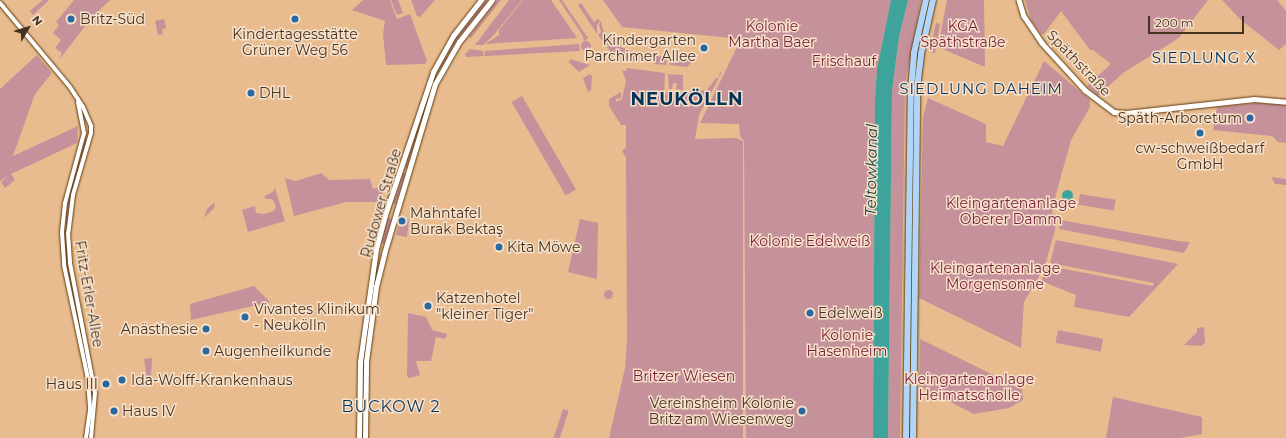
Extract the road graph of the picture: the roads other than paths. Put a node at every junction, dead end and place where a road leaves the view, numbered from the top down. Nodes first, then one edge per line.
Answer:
1 (482, 0) edge
2 (492, 0) edge
3 (926, 0) edge
4 (933, 0) edge
5 (1019, 0) edge
6 (0, 3) edge
7 (76, 96) junction
8 (1286, 102) edge
9 (91, 126) junction
10 (84, 127) junction
11 (84, 133) junction
12 (91, 133) junction
13 (86, 438) edge
14 (91, 438) edge
15 (359, 438) edge
16 (365, 438) edge
17 (906, 438) edge
18 (913, 438) edge

1 - 15 main road, Rudower Straße
2 - 16 main road, Rudower Straße
3 - 17 highway
4 - 18 highway
5 - 8 main road, Späthstraße
6 - 7 street
7 - 9 street
7 - 10 street, Fritz-Erler-Allee
9 - 10 street
9 - 12 street, Fritz-Erler-Allee
10 - 11 street, Fritz-Erler-Allee
11 - 12 street
11 - 13 street, Fritz-Erler-Allee
12 - 14 street, Fritz-Erler-Allee

